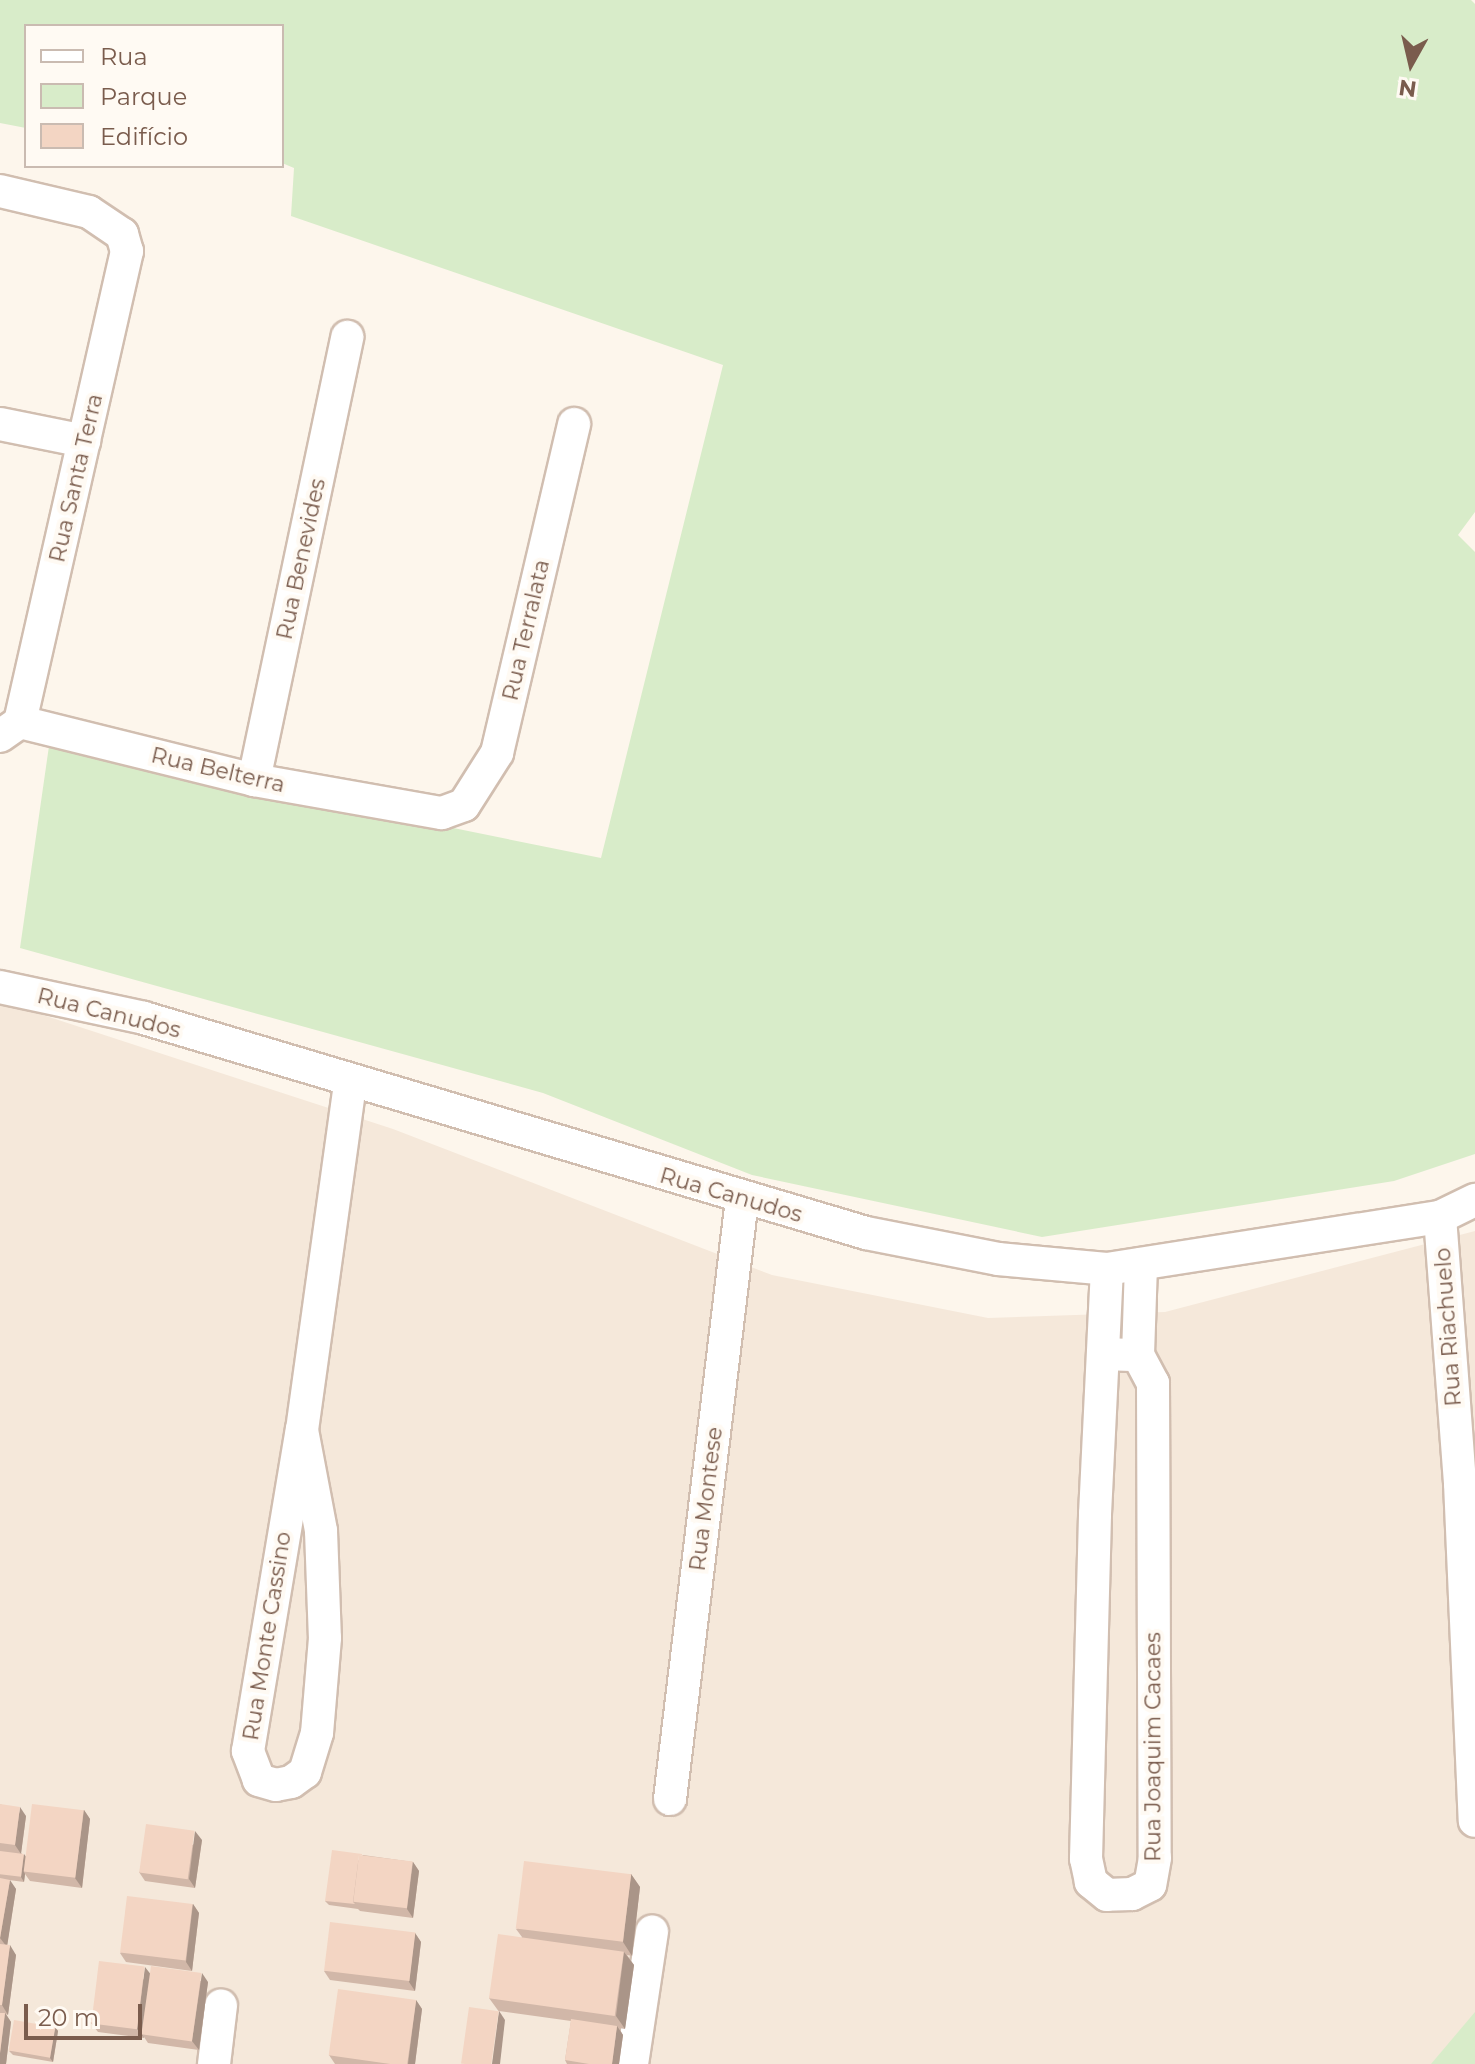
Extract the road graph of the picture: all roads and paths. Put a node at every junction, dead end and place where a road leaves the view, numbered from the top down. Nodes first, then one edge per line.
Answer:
1 (0, 191) edge
2 (347, 337) dead end
3 (0, 424) edge
4 (574, 424) dead end
5 (84, 441) junction
6 (6, 735) edge
7 (254, 780) junction
8 (442, 813) joint
9 (0, 987) edge
10 (350, 1083) junction
11 (742, 1200) junction
12 (1475, 1200) edge
13 (1440, 1217) junction
14 (1141, 1264) junction
15 (1107, 1269) junction
16 (1104, 1354) junction
17 (1138, 1355) junction
18 (302, 1430) junction
19 (670, 1799) dead end
20 (1475, 1821) edge
21 (652, 1932) dead end
22 (221, 2005) dead end
23 (214, 2064) edge
24 (632, 2064) edge

1 - 5 street, Rua Santa Terra
2 - 7 street, Rua Benevides
3 - 5 street
4 - 8 street, Rua Terralata
5 - 6 street, Rua Santa Terra
6 - 7 street, Rua Belterra
7 - 8 street, Rua Belterra
9 - 10 street, Rua Canudos
10 - 11 street, Rua Canudos
10 - 18 street, Rua Monte Cassino
11 - 15 street, Rua Canudos
11 - 19 street, Rua Montese
12 - 13 street, Rua Canudos
13 - 14 street, Rua Canudos
13 - 20 street, Rua Riachuelo
14 - 15 street, Rua Canudos
14 - 17 street, Rua Joaquim Cacaes
15 - 16 street, Rua Joaquim Cacaes
16 - 17 street
16 - 17 street, Rua Joaquim Cacaes
18 - 18 street, Rua Monte Cassino
21 - 24 street
22 - 23 street

